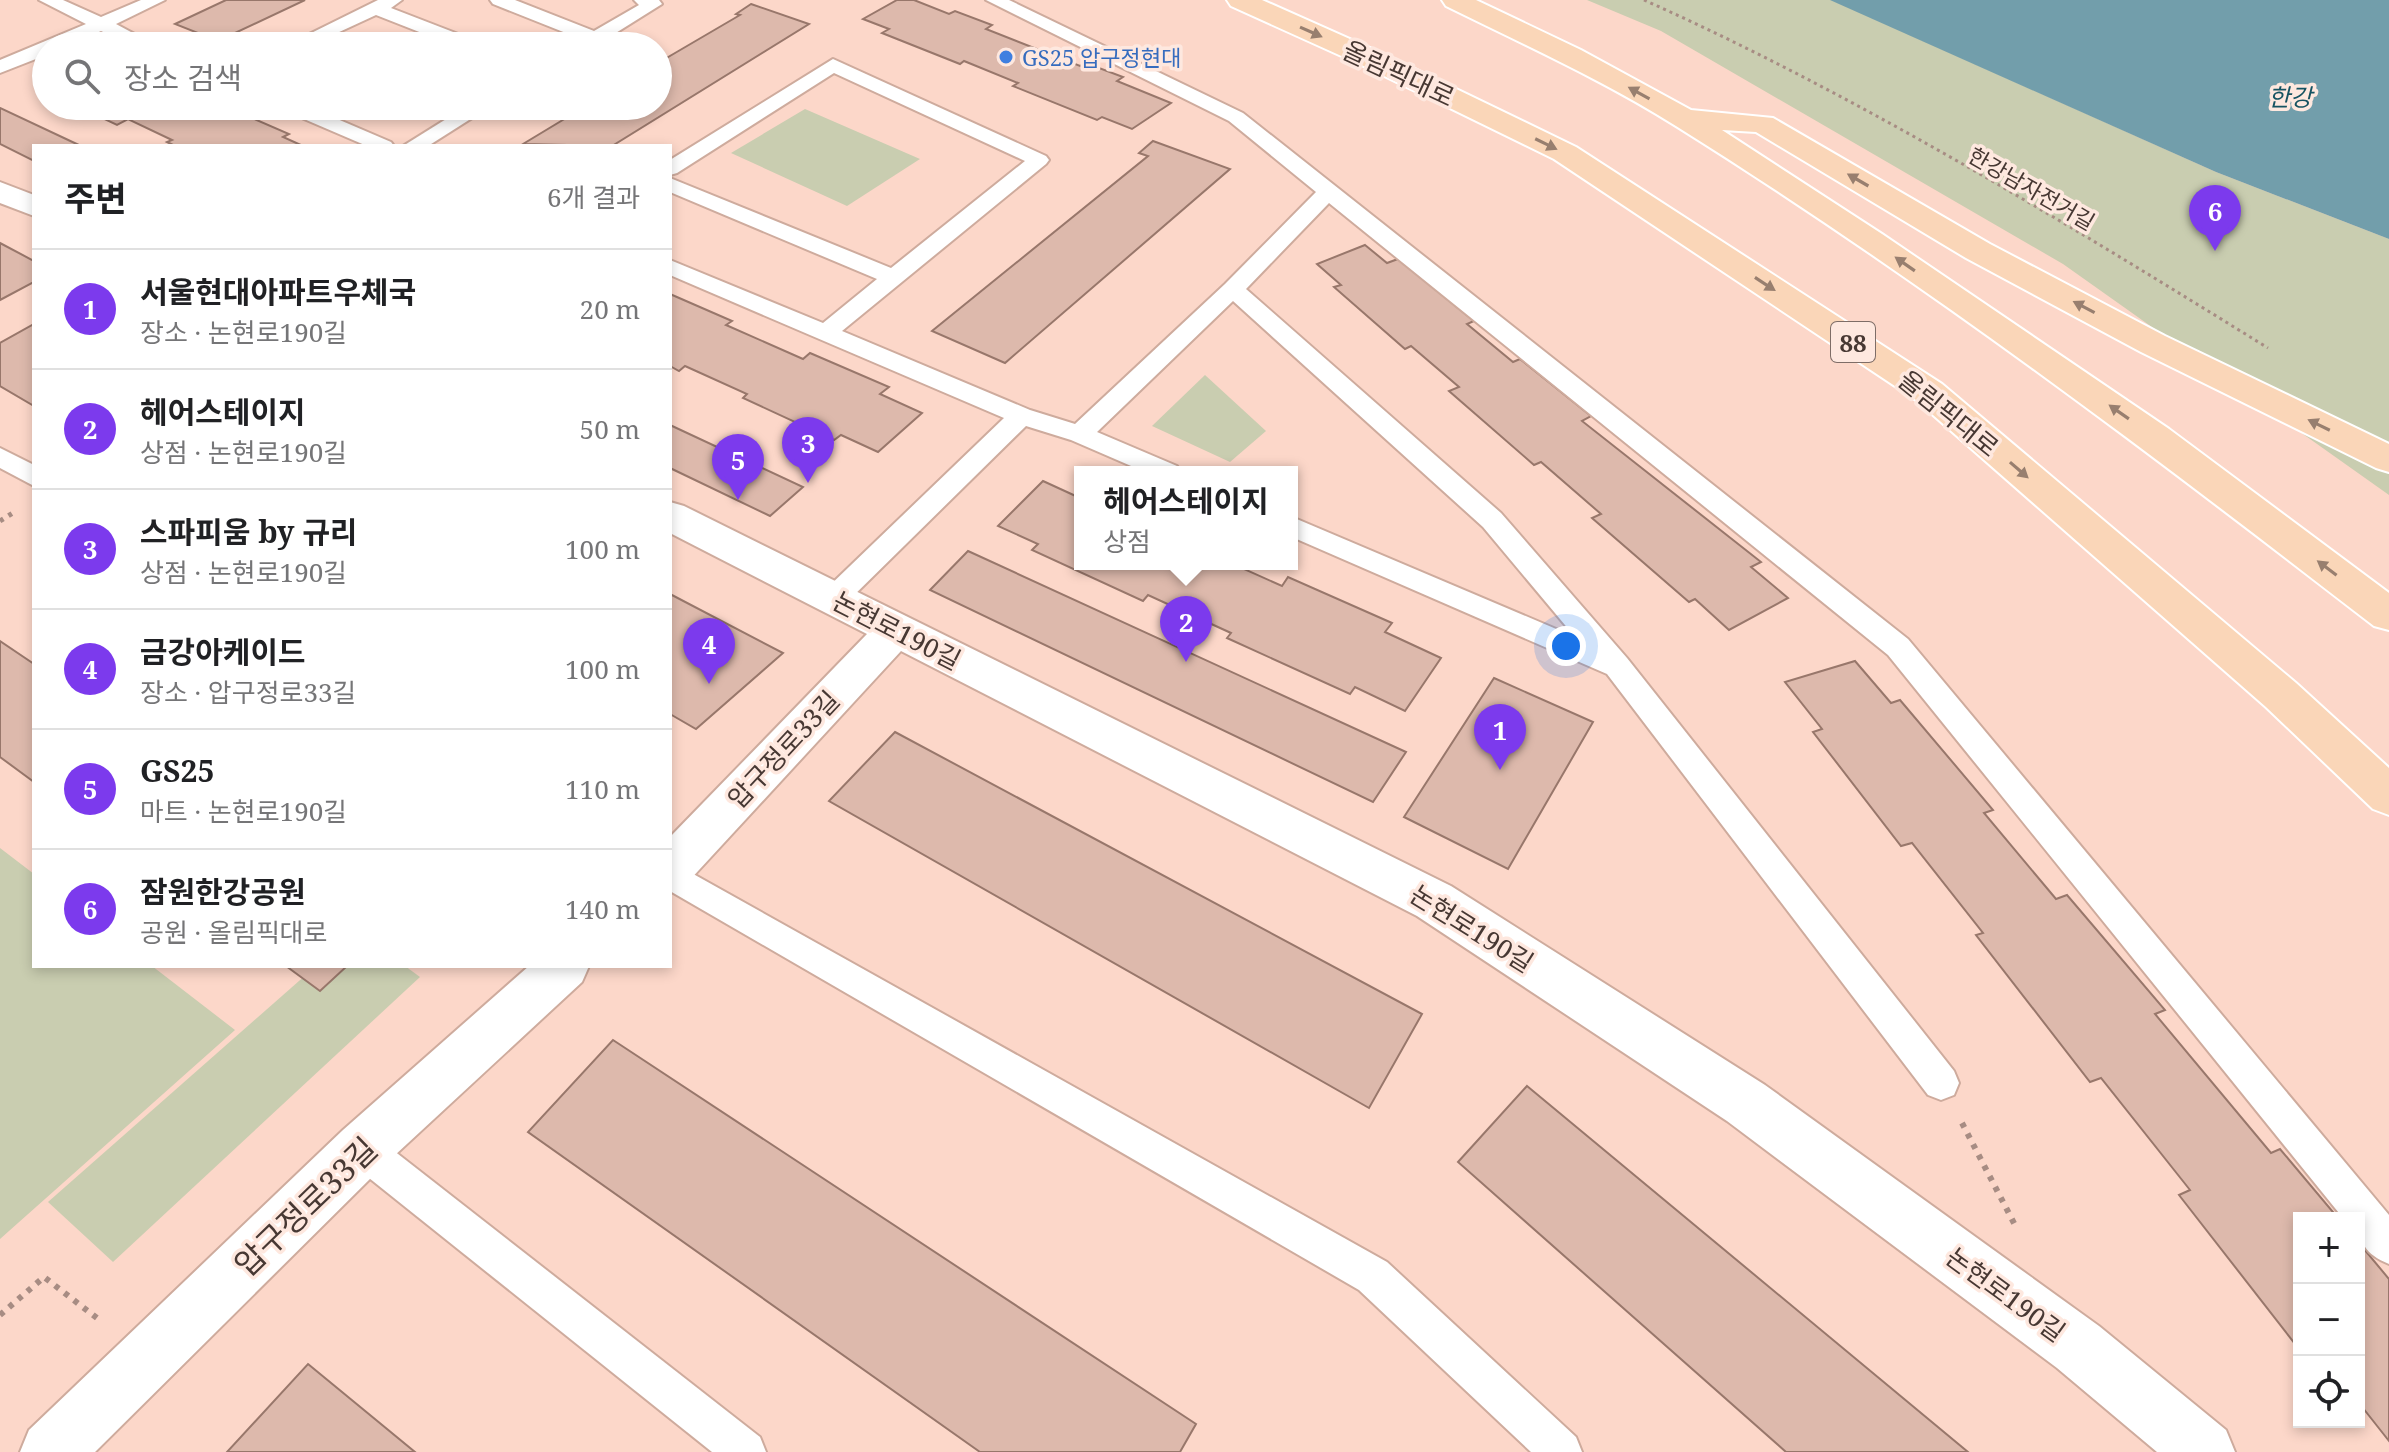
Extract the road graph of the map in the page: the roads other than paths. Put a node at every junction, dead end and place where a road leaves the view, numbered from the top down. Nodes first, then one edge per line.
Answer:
1 (48, 0) edge
2 (156, 0) edge
3 (499, 0) edge
4 (643, 0) edge
5 (995, 0) edge
6 (1240, 0) edge
7 (1455, 0) edge
8 (136, 4) edge
9 (384, 4) edge
10 (101, 26) junction
11 (86, 32) edge
12 (115, 32) edge
13 (324, 32) edge
14 (443, 32) edge
15 (568, 32) edge
16 (606, 32) edge
17 (32, 54) edge
18 (0, 67) edge
19 (1685, 119) junction
20 (323, 120) edge
21 (457, 120) edge
22 (379, 144) edge
23 (416, 144) edge
24 (672, 168) edge
25 (672, 185) edge
26 (0, 191) edge
27 (1328, 192) junction
28 (32, 206) edge
29 (672, 268) edge
30 (894, 278) junction
31 (1233, 289) junction
32 (825, 333) junction
33 (1021, 416) junction
34 (1080, 434) junction
35 (0, 457) edge
36 (2389, 459) edge
37 (1154, 466) edge
38 (32, 476) edge
39 (672, 517) edge
40 (1298, 529) edge
41 (834, 598) junction
42 (2389, 615) edge
43 (896, 630) junction
44 (1617, 666) junction
45 (2389, 796) edge
46 (672, 867) edge
47 (672, 876) edge
48 (562, 968) edge
49 (1941, 1083) road end
50 (362, 1149) junction
51 (2389, 1245) edge
52 (51, 1452) edge
53 (745, 1452) edge
54 (1561, 1452) edge
55 (2204, 1452) edge

1 - 10 lane
2 - 8 lane
3 - 15 lane
4 - 16 lane
5 - 27 lane
6 -> 45 highway, 올림픽대로 / 88
19 -> 7 highway
8 - 10 lane
9 - 13 lane
9 - 14 lane
10 - 11 lane
10 - 12 lane
17 - 18 lane
36 -> 19 highway
42 -> 19 highway
20 - 22 lane
21 - 23 lane
24 - 30 lane
25 - 30 lane
26 - 28 street
27 - 31 lane
27 - 51 lane
29 - 32 lane
30 - 32 lane
31 - 34 lane
31 - 44 lane
32 - 33 lane
33 - 34 lane
33 - 41 lane
34 - 37 lane
35 - 38 lane
39 - 41 street, 논현로190길
40 - 44 lane
41 - 43 street, 논현로190길
43 - 46 street, 압구정로33길
43 - 55 street, 논현로190길
44 - 49 lane
47 - 54 lane
48 - 50 street, 압구정로33길
50 - 52 street, 압구정로33길
50 - 53 lane

